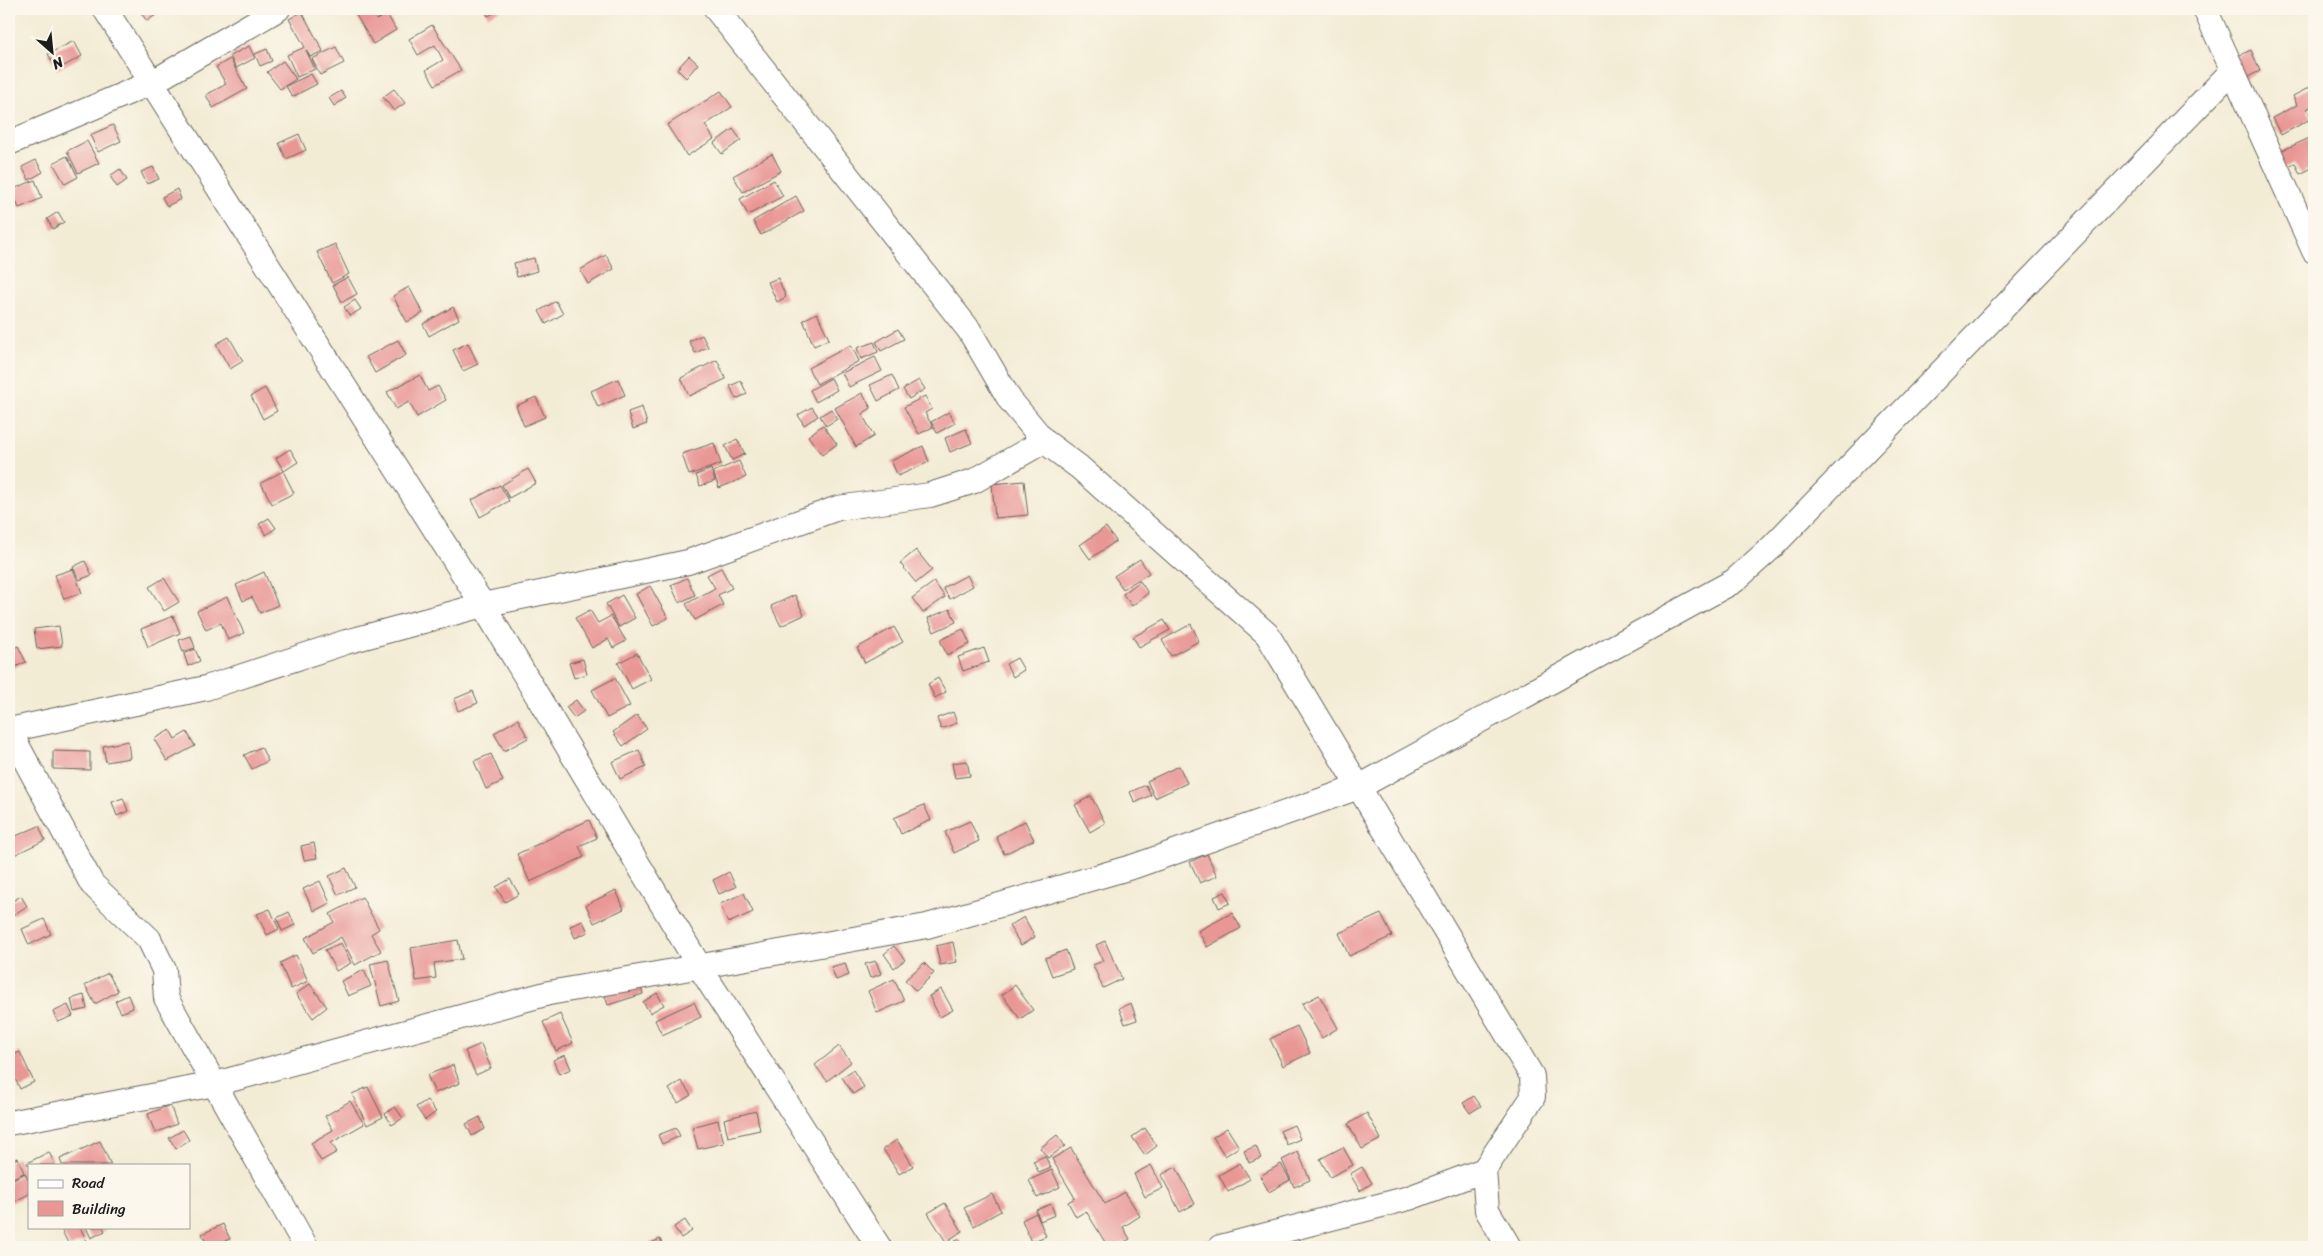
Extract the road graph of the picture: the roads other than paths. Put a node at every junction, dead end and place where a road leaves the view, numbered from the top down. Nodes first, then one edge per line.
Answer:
1 (105, 9) edge
2 (278, 9) edge
3 (716, 9) edge
4 (2205, 9) edge
5 (2233, 70) junction
6 (153, 82) junction
7 (9, 143) edge
8 (2314, 251) edge
9 (1044, 441) junction
10 (482, 605) junction
11 (9, 730) edge
12 (1359, 787) junction
13 (699, 966) junction
14 (215, 1084) junction
15 (9, 1123) edge
16 (1484, 1170) junction
17 (306, 1247) edge
18 (879, 1247) edge
19 (1220, 1247) edge
20 (1509, 1247) edge

1 - 6 street
2 - 6 street
3 - 9 street
4 - 5 street
5 - 8 street
5 - 12 street
6 - 7 street
6 - 10 street
9 - 10 street
9 - 12 street
10 - 11 street
10 - 13 street
11 - 14 street
12 - 13 street
12 - 16 street
13 - 14 street
13 - 18 street
14 - 15 street
14 - 17 street
16 - 19 street
16 - 20 street

